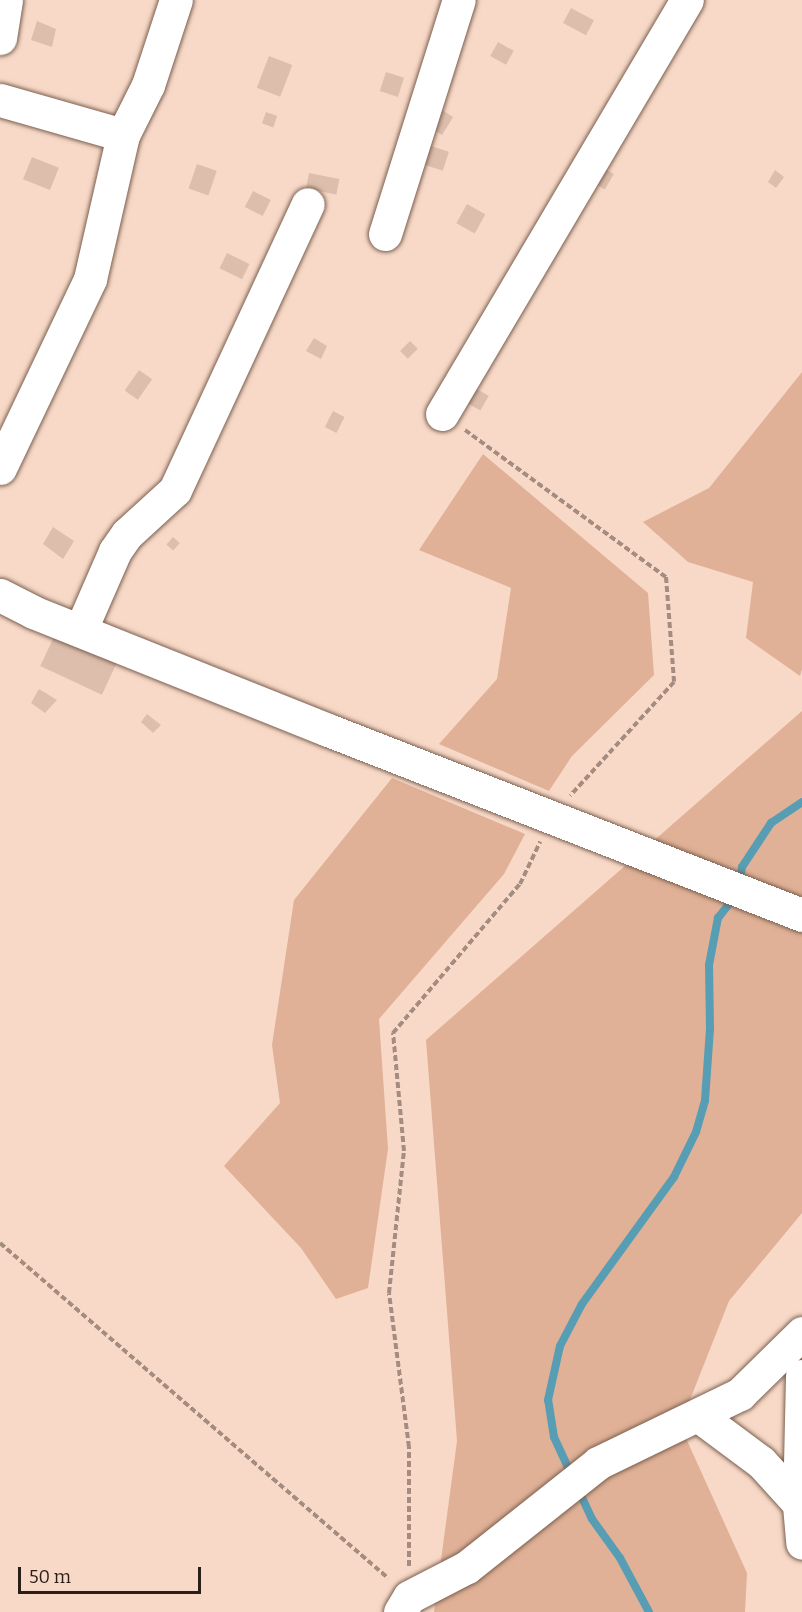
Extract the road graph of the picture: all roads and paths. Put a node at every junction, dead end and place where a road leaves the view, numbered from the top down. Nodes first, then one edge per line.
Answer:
1 (6, 0) edge
2 (176, 0) edge
3 (459, 0) edge
4 (687, 0) edge
5 (0, 38) edge
6 (0, 100) edge
7 (123, 135) junction
8 (308, 204) dead end
9 (385, 234) dead end
10 (442, 414) joint
11 (0, 468) edge
12 (0, 595) edge
13 (81, 630) junction
14 (553, 816) junction
15 (802, 915) edge
16 (0, 1243) edge
17 (802, 1333) edge
18 (802, 1376) edge
19 (699, 1416) junction
20 (800, 1506) edge
21 (802, 1543) edge
22 (405, 1604) edge
23 (376, 1612) edge

1 - 5 street
2 - 7 street
3 - 9 street
4 - 10 street
6 - 7 street
7 - 11 street
8 - 13 street
10 - 14 path
12 - 13 street
13 - 14 street
14 - 15 street
14 - 22 path
16 - 22 path
17 - 19 street
18 - 20 street
19 - 20 street
19 - 22 street
20 - 21 street
22 - 23 street

